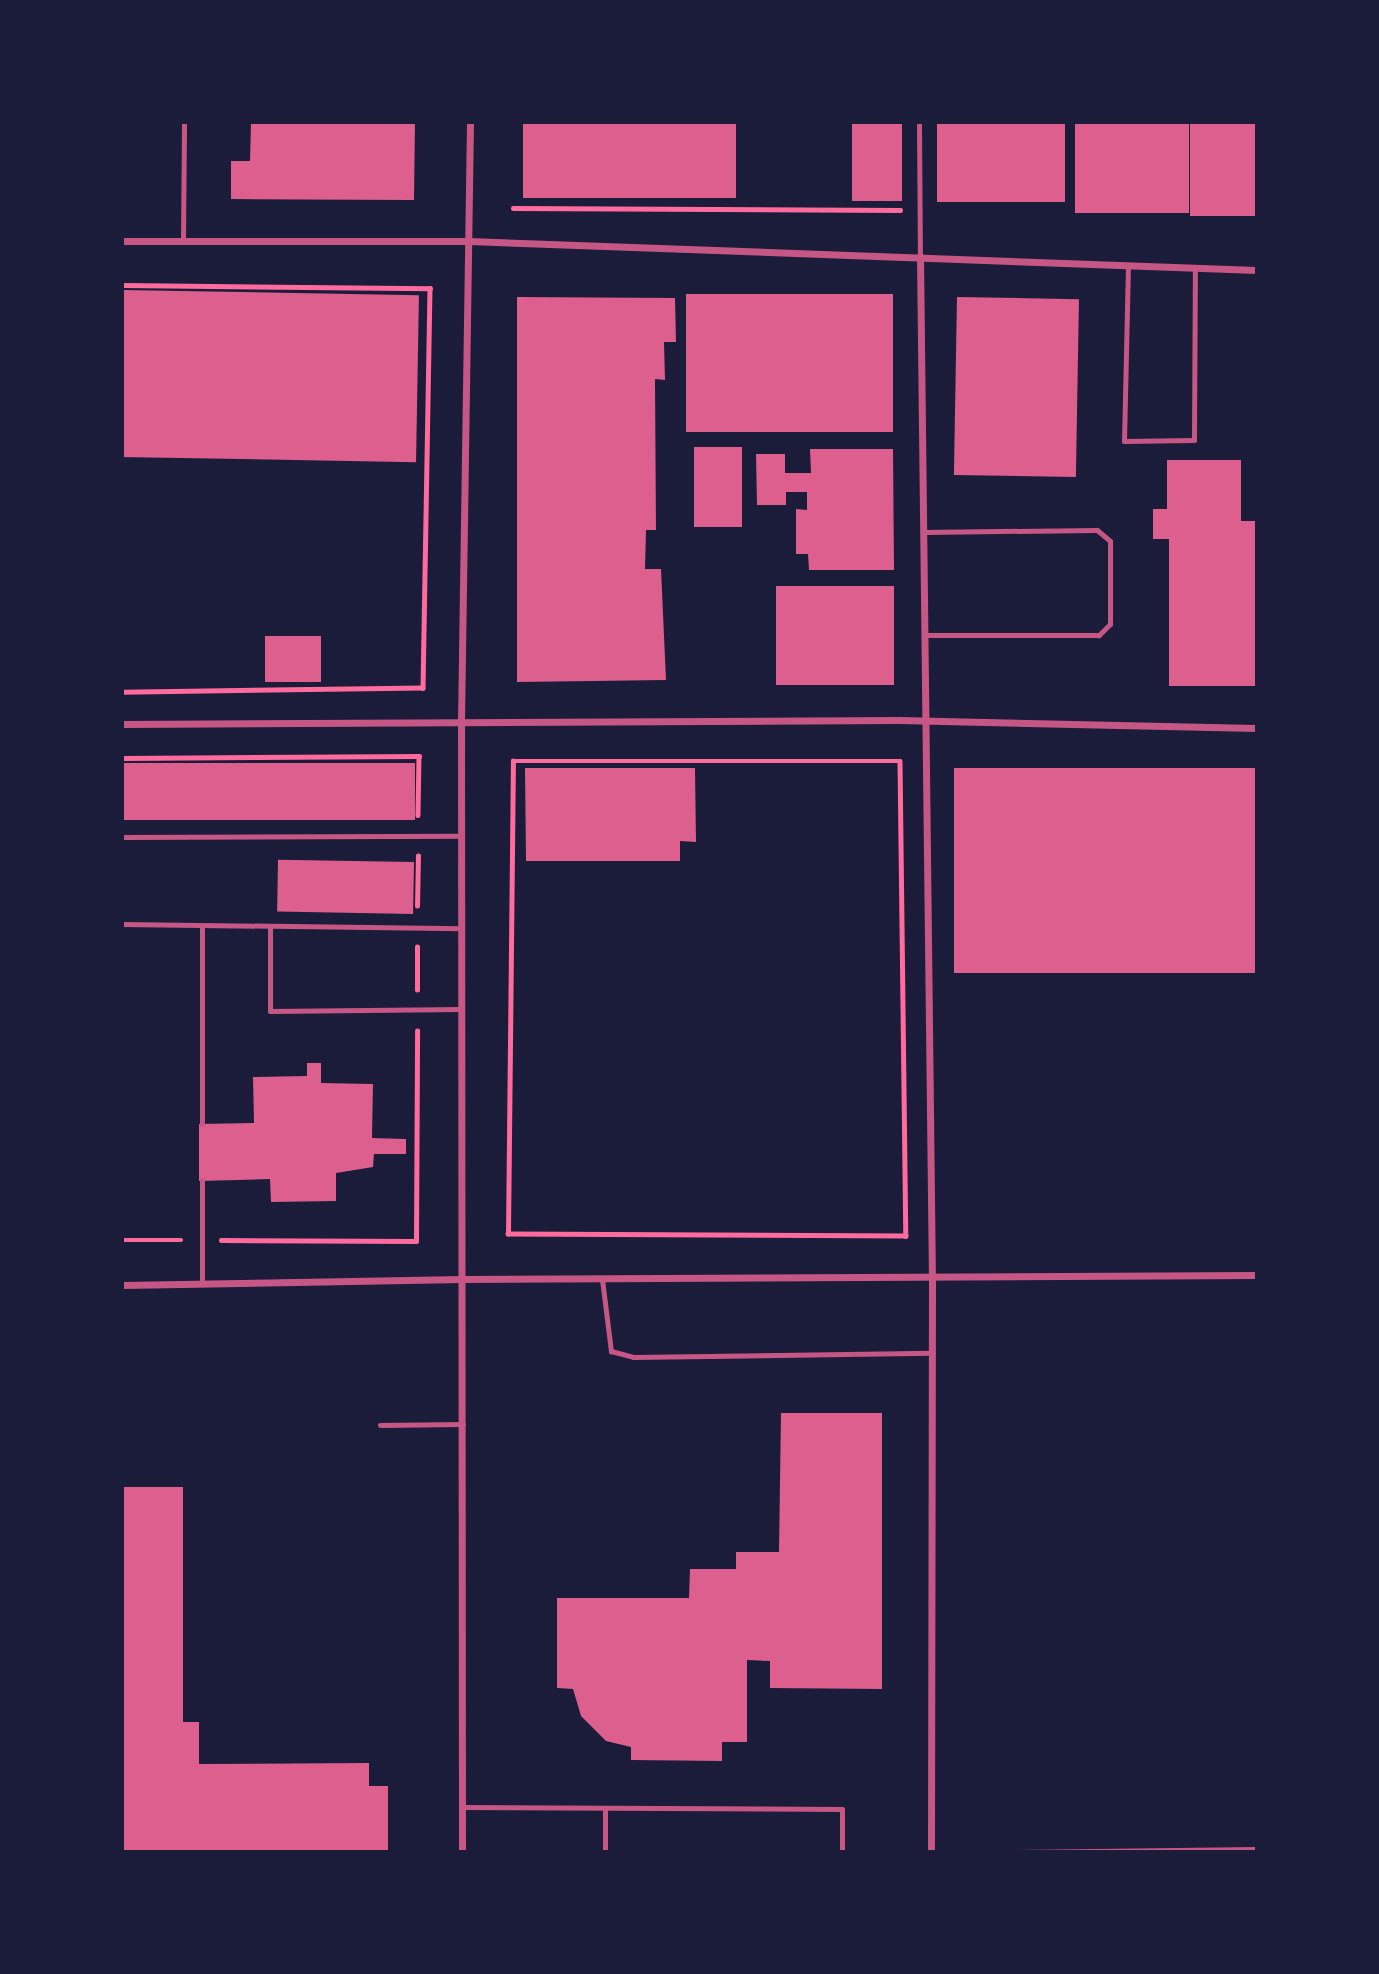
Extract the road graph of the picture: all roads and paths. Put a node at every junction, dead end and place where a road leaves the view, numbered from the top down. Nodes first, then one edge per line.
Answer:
1 (184, 122) edge
2 (470, 122) edge
3 (919, 122) edge
4 (513, 208) dead end
5 (901, 210) dead end
6 (122, 241) edge
7 (183, 241) junction
8 (469, 241) junction
9 (920, 256) junction
10 (1128, 265) junction
11 (1195, 268) junction
12 (1256, 270) edge
13 (122, 285) edge
14 (924, 532) junction
15 (925, 635) junction
16 (122, 692) edge
17 (925, 720) junction
18 (461, 722) junction
19 (122, 724) edge
20 (1256, 727) edge
21 (462, 836) junction
22 (122, 837) edge
23 (122, 924) edge
24 (202, 925) junction
25 (270, 926) junction
26 (462, 928) junction
27 (462, 1009) junction
28 (202, 1124) dead end
29 (202, 1181) dead end
30 (649, 1235) joint
31 (1256, 1275) edge
32 (932, 1278) junction
33 (463, 1279) junction
34 (602, 1279) junction
35 (202, 1284) junction
36 (122, 1285) edge
37 (932, 1353) junction
38 (463, 1424) junction
39 (380, 1425) dead end
40 (462, 1807) junction
41 (605, 1810) junction
42 (1256, 1849) edge
43 (462, 1852) edge
44 (605, 1852) edge
45 (842, 1852) edge
46 (931, 1852) edge
47 (1011, 1852) edge

1 - 7 lane
2 - 8 street
3 - 9 lane
4 - 5 path
6 - 7 street
7 - 8 street
8 - 9 street
8 - 18 street
9 - 10 street
9 - 14 street
10 - 11 street
10 - 11 lane
11 - 12 street
13 - 16 path
14 - 15 street
14 - 15 lane
15 - 17 street
17 - 18 street
17 - 20 street
17 - 32 street
18 - 19 street
18 - 21 street
21 - 22 lane
21 - 26 street
23 - 24 lane
24 - 25 lane
24 - 28 lane
25 - 26 lane
25 - 27 lane
26 - 27 street
27 - 33 street
29 - 35 lane
30 - 30 path
31 - 32 street
32 - 34 street
32 - 37 street
33 - 34 street
33 - 35 street
33 - 38 street
34 - 37 lane
35 - 36 street
37 - 46 street
38 - 39 lane
38 - 40 street
40 - 41 lane
40 - 43 street
41 - 44 lane
41 - 45 lane
42 - 47 lane

